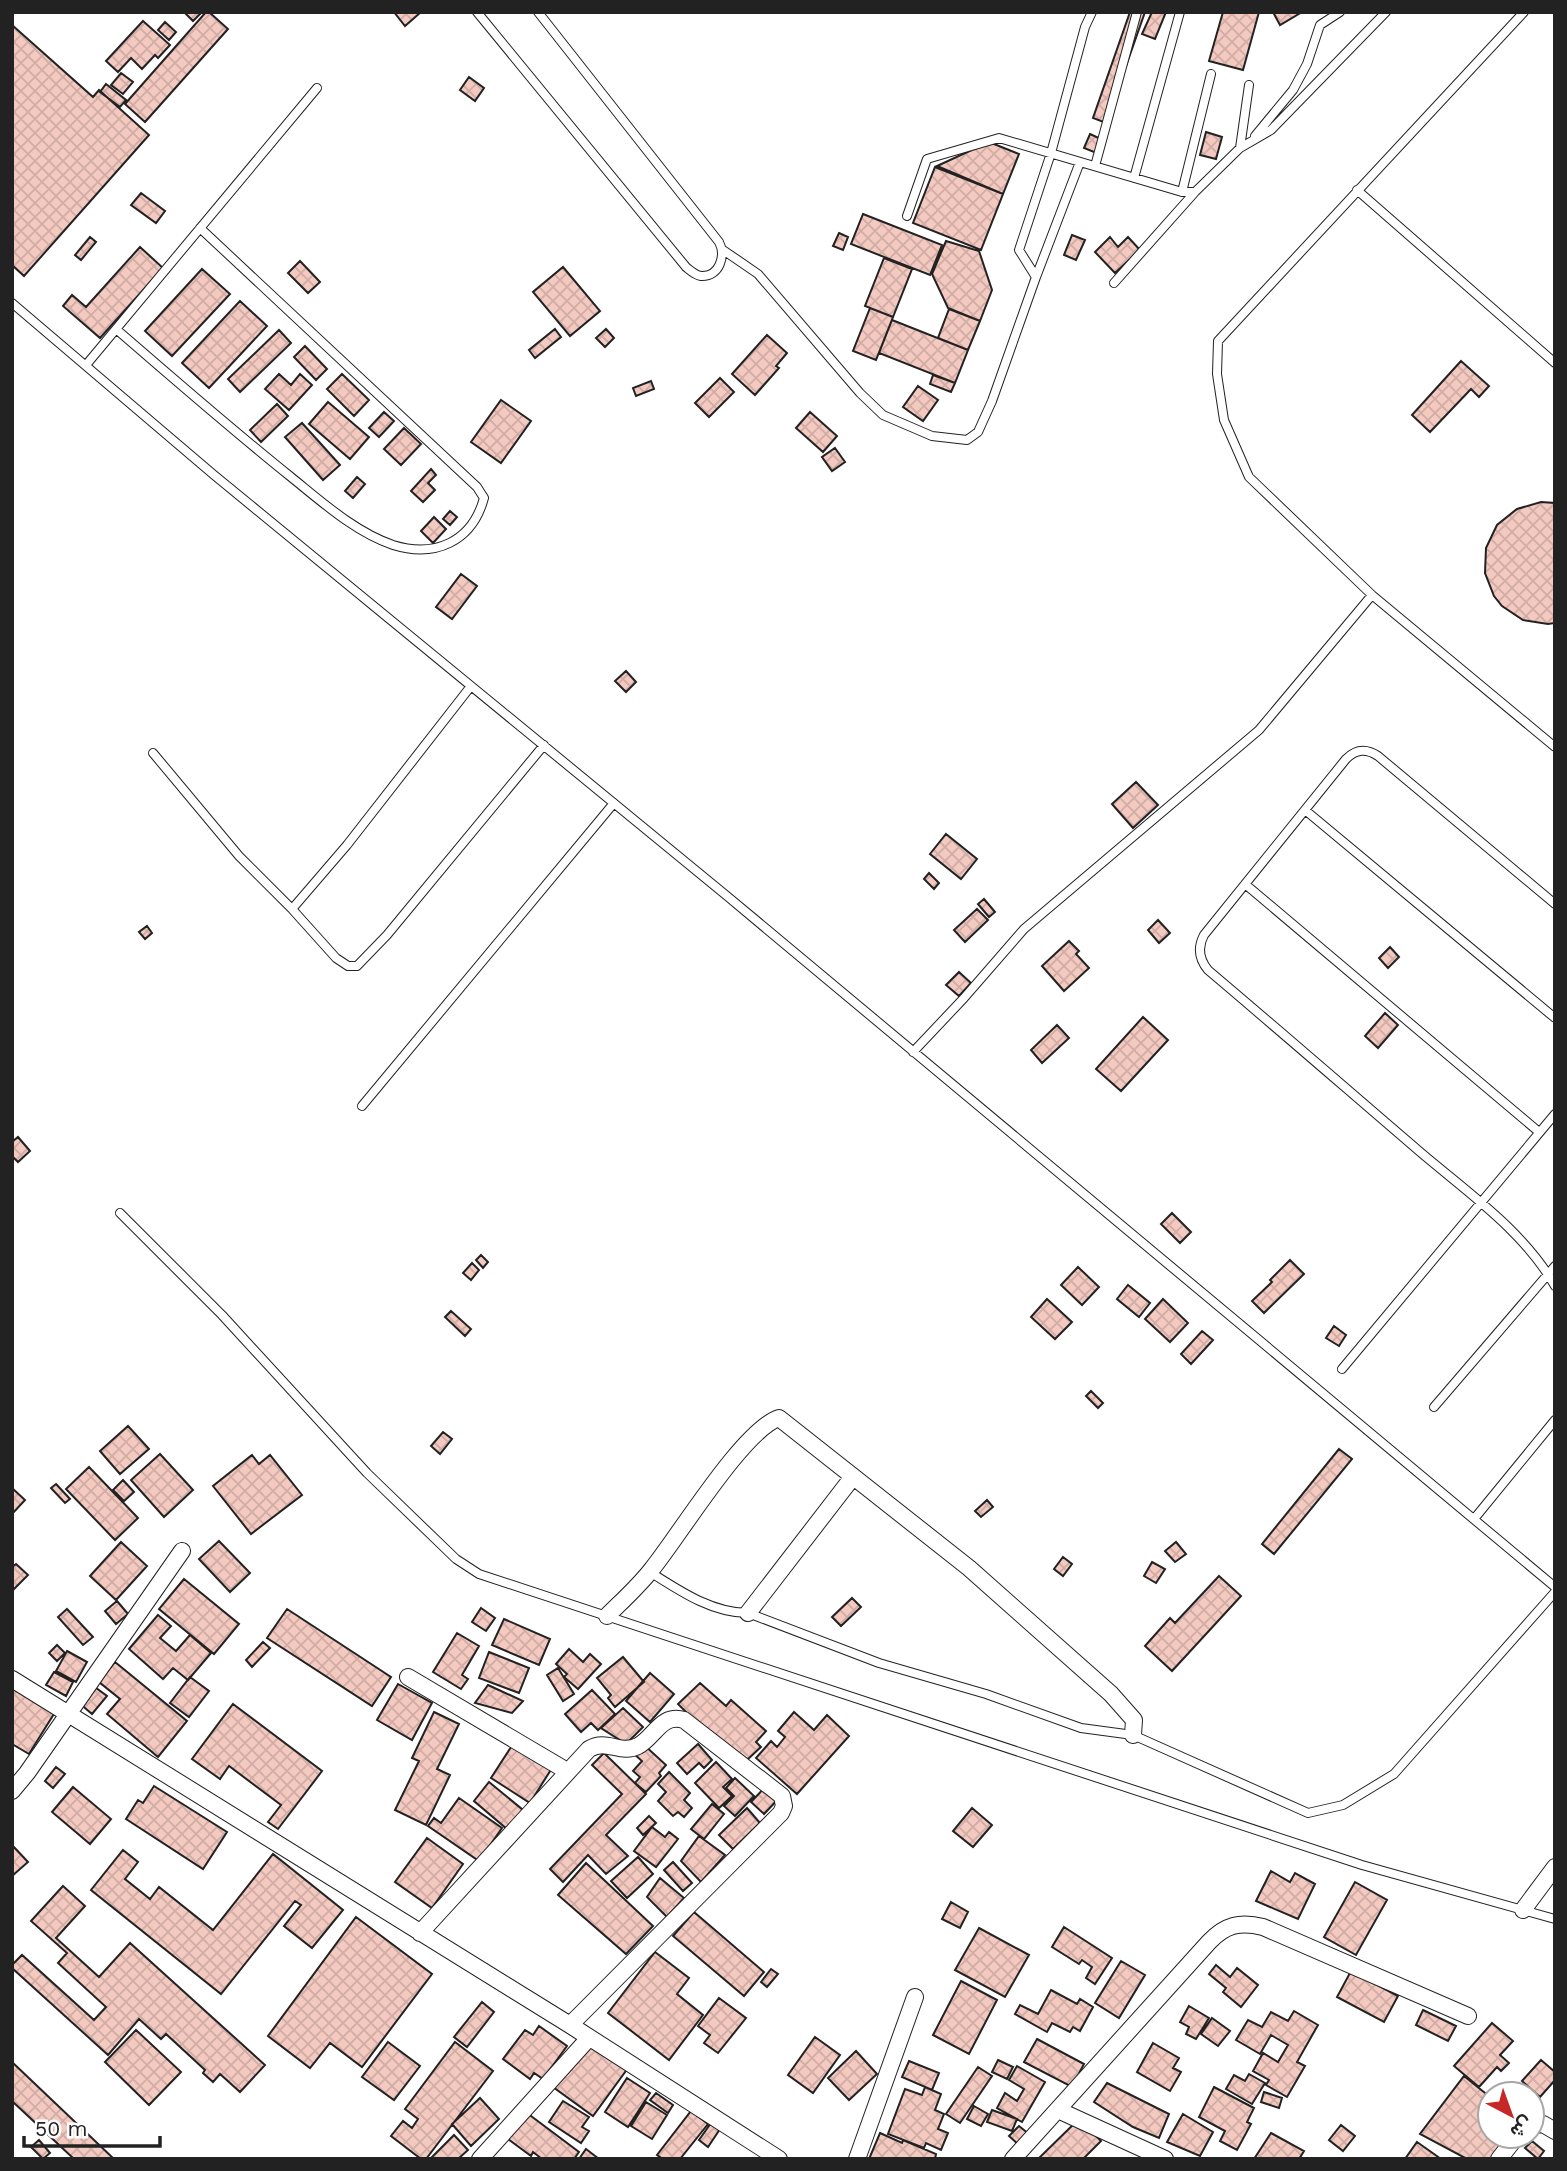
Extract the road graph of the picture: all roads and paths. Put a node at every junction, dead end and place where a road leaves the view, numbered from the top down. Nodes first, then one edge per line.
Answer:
1 (477, 12) edge
2 (538, 12) edge
3 (1092, 12) edge
4 (1137, 12) edge
5 (1180, 12) edge
6 (1340, 12) edge
7 (1386, 12) edge
8 (1524, 12) edge
9 (1211, 74) dead end
10 (1249, 85) dead end
11 (317, 88) dead end
12 (1253, 139) junction
13 (1240, 148) junction
14 (1051, 153) junction
15 (1080, 162) junction
16 (1095, 166) junction
17 (1134, 178) junction
18 (1357, 190) junction
19 (1182, 192) junction
20 (1195, 192) junction
21 (907, 216) dead end
22 (200, 228) junction
23 (723, 250) junction
24 (1036, 277) junction
25 (1114, 283) dead end
26 (12, 303) edge
27 (116, 329) junction
28 (1555, 363) edge
29 (86, 365) junction
30 (1373, 595) junction
31 (471, 686) junction
32 (544, 746) junction
33 (1555, 747) edge
34 (153, 753) dead end
35 (614, 803) junction
36 (1305, 810) junction
37 (1245, 884) junction
38 (1555, 904) edge
39 (292, 909) junction
40 (1555, 1018) edge
41 (913, 1052) junction
42 (362, 1105) dead end
43 (1555, 1114) edge
44 (1539, 1132) junction
45 (1480, 1203) junction
46 (120, 1213) dead end
47 (1555, 1266) edge
48 (1548, 1274) junction
49 (1555, 1286) edge
50 (1342, 1369) dead end
51 (1434, 1407) dead end
52 (1555, 1420) edge
53 (852, 1478) junction
54 (1474, 1519) junction
55 (182, 1551) dead end
56 (650, 1572) junction
57 (1555, 1589) edge
58 (748, 1613) junction
59 (607, 1616) junction
60 (408, 1677) dead end
61 (12, 1679) edge
62 (68, 1714) junction
63 (1133, 1735) junction
64 (12, 1763) edge
65 (567, 1771) junction
66 (27, 1773) junction
67 (12, 1790) edge
68 (1555, 1867) edge
69 (1523, 1910) junction
70 (1555, 1919) edge
71 (420, 1933) junction
72 (915, 1997) dead end
73 (1468, 2017) dead end
74 (570, 2025) junction
75 (589, 2039) junction
76 (1058, 2110) junction
77 (480, 2159) edge
78 (779, 2159) edge
79 (857, 2159) edge
80 (1013, 2159) edge
81 (1165, 2159) edge

1 - 23 lane
2 - 23 lane
3 - 14 lane
4 - 16 lane
5 - 17 lane
6 - 12 lane
7 - 12 lane
8 - 18 lane
9 - 19 lane
10 - 13 lane
11 - 22 lane
12 - 13 lane
13 - 20 lane
14 - 15 lane
14 - 21 lane
14 - 24 lane
15 - 16 lane
15 - 24 lane
16 - 17 lane
17 - 19 lane
18 - 28 lane
18 - 30 lane
19 - 20 lane
20 - 25 lane
22 - 27 lane
22 - 27 lane
23 - 24 lane
26 - 29 lane
27 - 29 lane
29 - 31 lane
30 - 33 lane
30 - 41 lane
31 - 32 lane
31 - 39 lane
32 - 35 lane
32 - 39 lane
34 - 39 lane
35 - 41 lane
35 - 42 lane
36 - 37 lane
36 - 38 lane
36 - 40 lane
37 - 44 lane
37 - 45 lane
41 - 54 lane
43 - 44 lane
44 - 45 lane
45 - 48 lane
45 - 50 lane
46 - 59 lane
47 - 48 lane
48 - 49 lane
48 - 51 lane
52 - 54 lane
53 - 56 street
53 - 58 street
53 - 63 street
54 - 57 lane
55 - 62 street
56 - 58 lane
56 - 59 street
57 - 63 lane
58 - 63 lane
59 - 69 lane
60 - 65 street
61 - 62 street
62 - 66 street
62 - 71 street
64 - 66 street
65 - 71 street
65 - 74 street
66 - 67 street
68 - 69 street
69 - 70 lane
71 - 74 street
72 - 79 street
73 - 76 street
74 - 75 street
75 - 77 street
75 - 78 street
76 - 80 street
76 - 81 street

